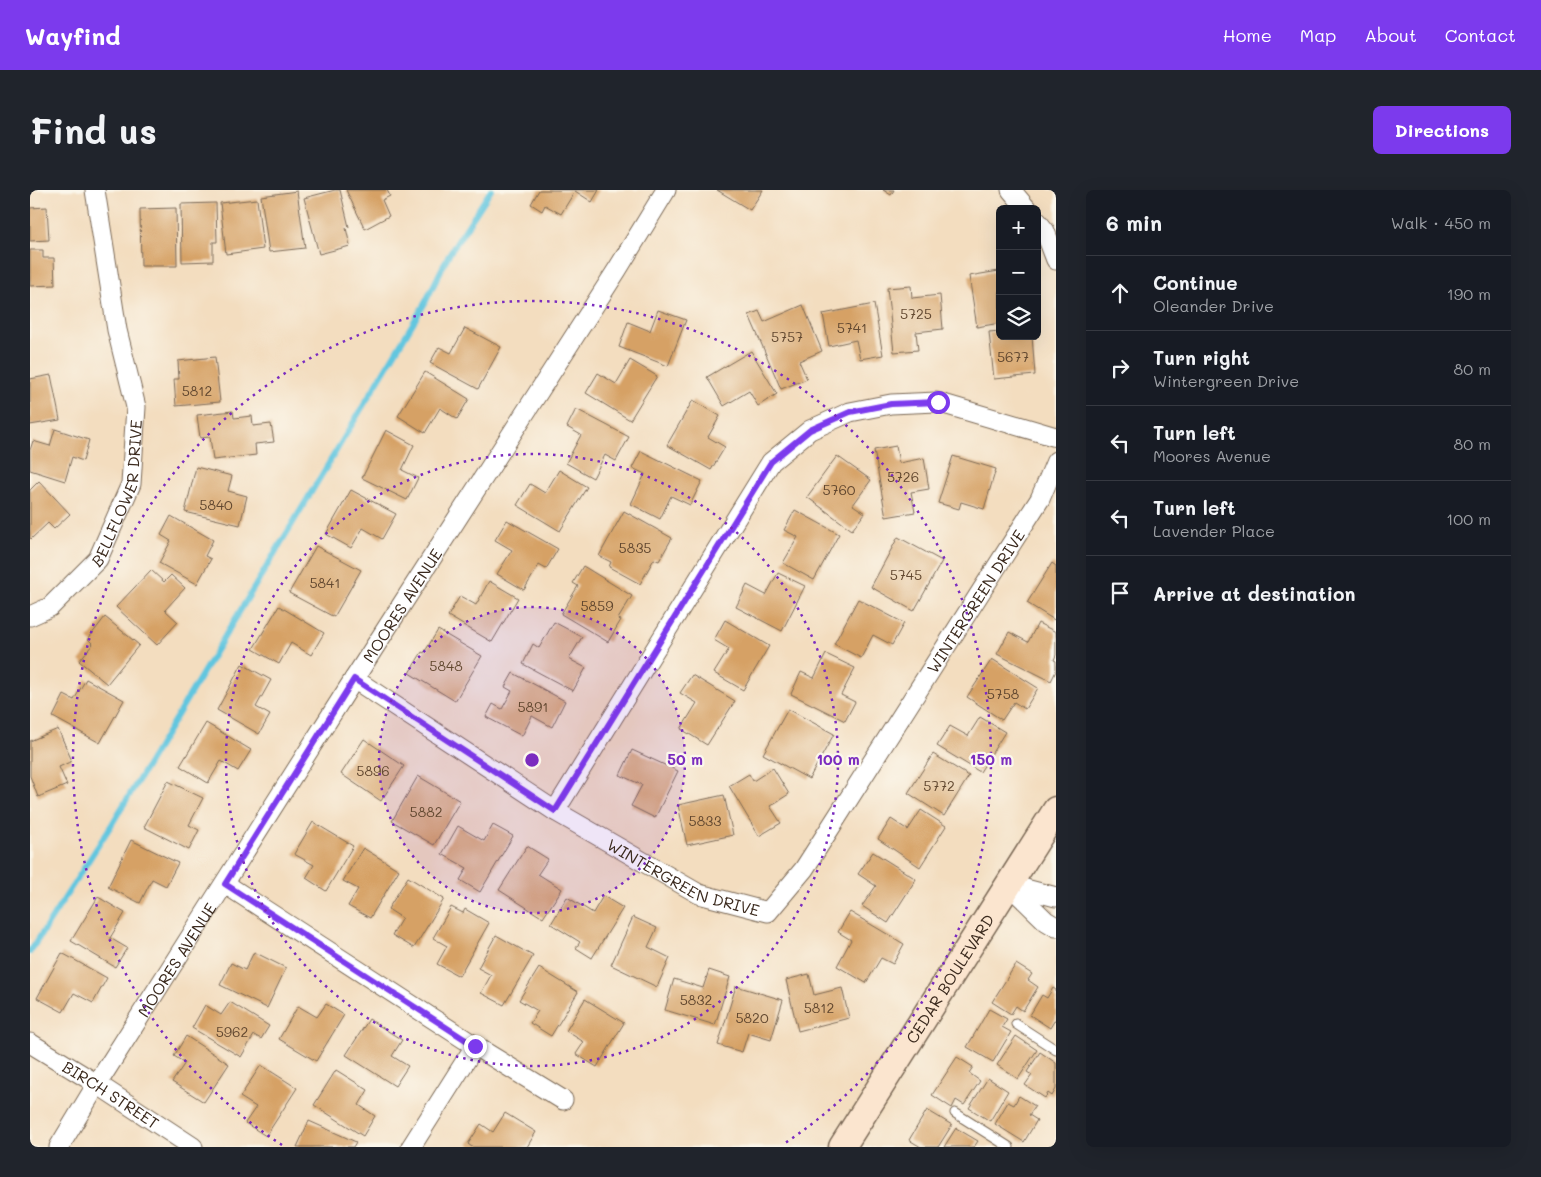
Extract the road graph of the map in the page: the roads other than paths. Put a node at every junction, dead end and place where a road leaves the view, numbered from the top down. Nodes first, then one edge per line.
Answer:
1 (95, 190) edge
2 (666, 190) edge
3 (1011, 190) edge
4 (1024, 205) edge
5 (1041, 226) edge
6 (1056, 260) edge
7 (1056, 437) edge
8 (1056, 462) edge
9 (30, 616) edge
10 (354, 679) junction
11 (1056, 810) edge
12 (555, 811) junction
13 (225, 884) junction
14 (1008, 884) junction
15 (1056, 897) edge
16 (1056, 927) edge
17 (1016, 1024) dead end
18 (30, 1043) edge
19 (475, 1046) junction
20 (1056, 1050) edge
21 (98, 1084) junction
22 (563, 1100) dead end
23 (955, 1113) dead end
24 (59, 1147) edge
25 (193, 1147) edge
26 (411, 1147) edge
27 (842, 1147) edge
28 (1009, 1147) edge

1 - 9 street, BELLFLOWER DRIVE
2 - 10 street, MOORES AVENUE
3 - 4 street
5 - 6 street
7 - 12 street
8 - 12 street, WINTERGREEN DRIVE
10 - 12 street, WINTERGREEN DRIVE
10 - 13 street, MOORES AVENUE
11 - 14 main road, CEDAR BOULEVARD
13 - 19 street
13 - 21 street, MOORES AVENUE
14 - 15 street
14 - 16 street
14 - 27 main road, CEDAR BOULEVARD
17 - 20 lane
18 - 21 street, BIRCH STREET
19 - 22 street
19 - 26 street
21 - 24 street, MOORES AVENUE
21 - 25 street, BIRCH STREET
23 - 28 lane

